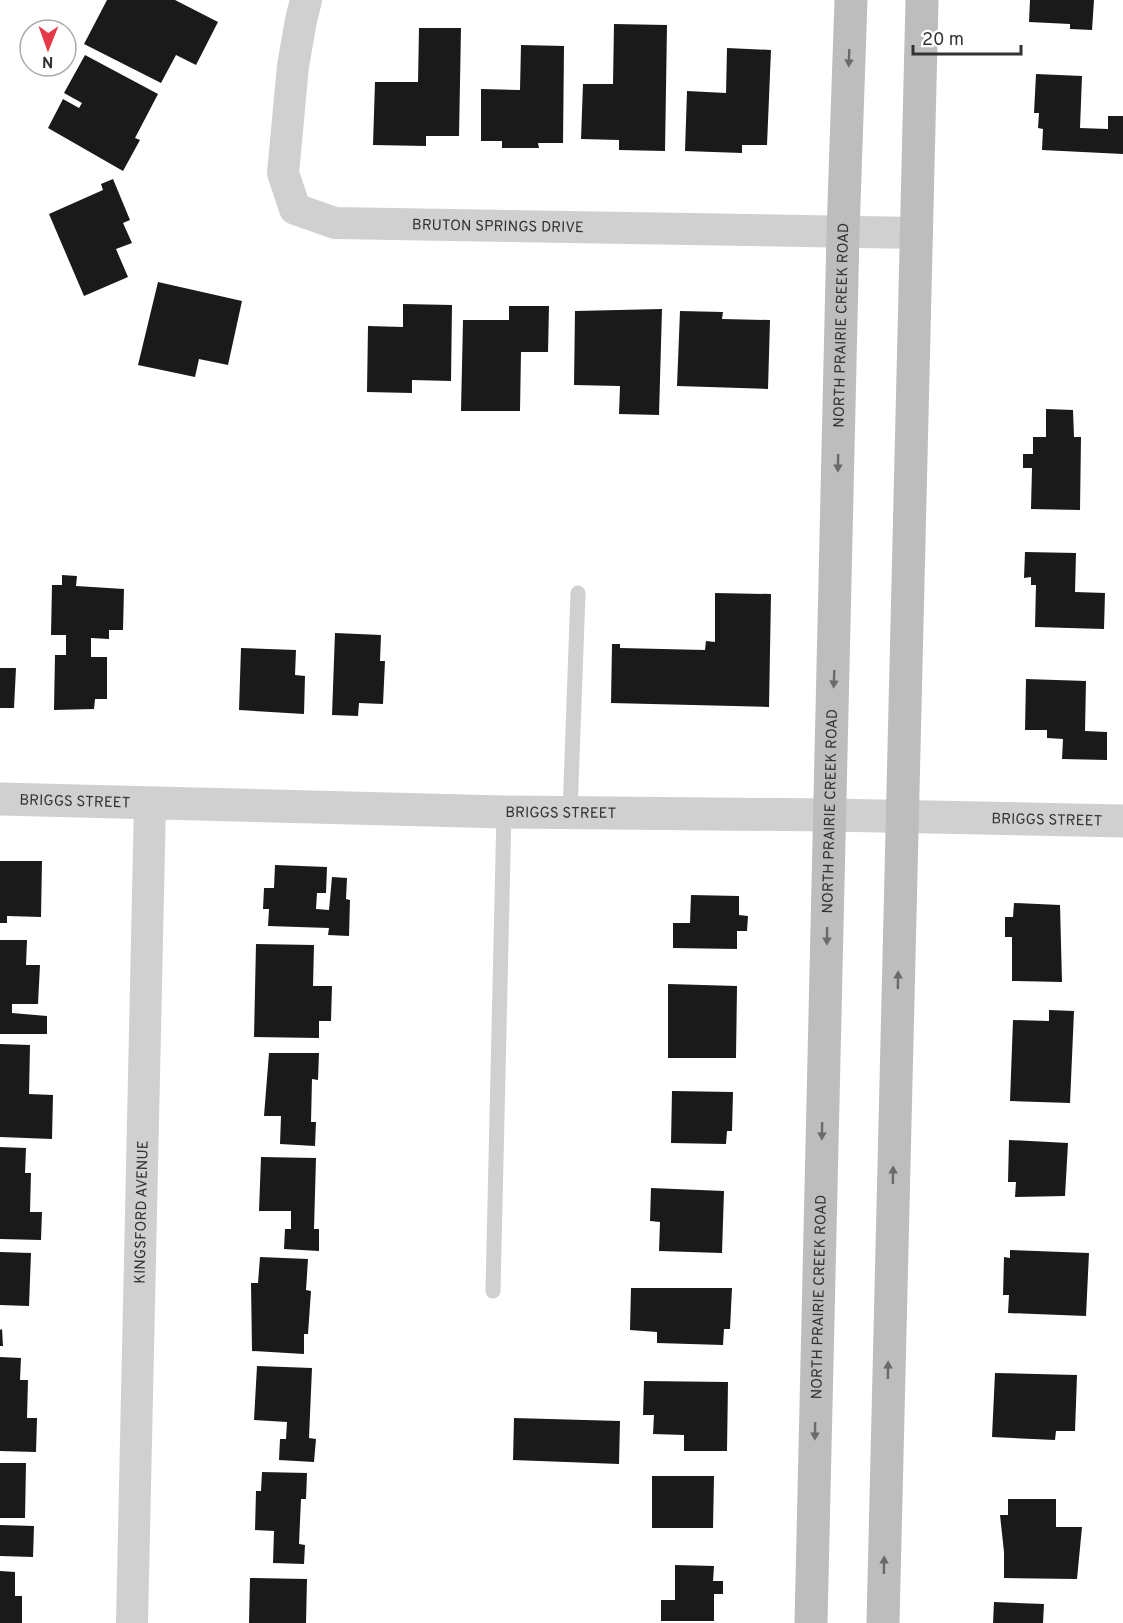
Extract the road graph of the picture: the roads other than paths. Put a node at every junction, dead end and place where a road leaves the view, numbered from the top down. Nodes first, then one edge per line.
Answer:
1 (306, 0) edge
2 (851, 0) edge
3 (922, 0) edge
4 (843, 233) junction
5 (916, 233) junction
6 (578, 593) dead end
7 (0, 799) edge
8 (150, 803) junction
9 (504, 812) junction
10 (570, 813) junction
11 (830, 814) junction
12 (902, 816) junction
13 (1123, 821) edge
14 (493, 1291) dead end
15 (132, 1623) edge
16 (811, 1623) edge
17 (883, 1623) edge

1 - 4 street, BRUTON SPRINGS DRIVE
2 -> 4 main road, NORTH PRAIRIE CREEK ROAD
3 - 5 main road
4 - 5 street, BRUTON SPRINGS DRIVE
4 -> 11 main road, NORTH PRAIRIE CREEK ROAD
5 - 12 main road
6 - 10 lane
7 - 8 street, BRIGGS STREET
8 - 9 street, BRIGGS STREET
8 - 15 street, KINGSFORD AVENUE
9 - 10 street, BRIGGS STREET
9 - 14 lane
10 - 11 street, BRIGGS STREET
11 - 12 street, BRIGGS STREET
11 -> 16 main road, NORTH PRAIRIE CREEK ROAD
12 - 13 street, BRIGGS STREET
17 -> 12 main road

